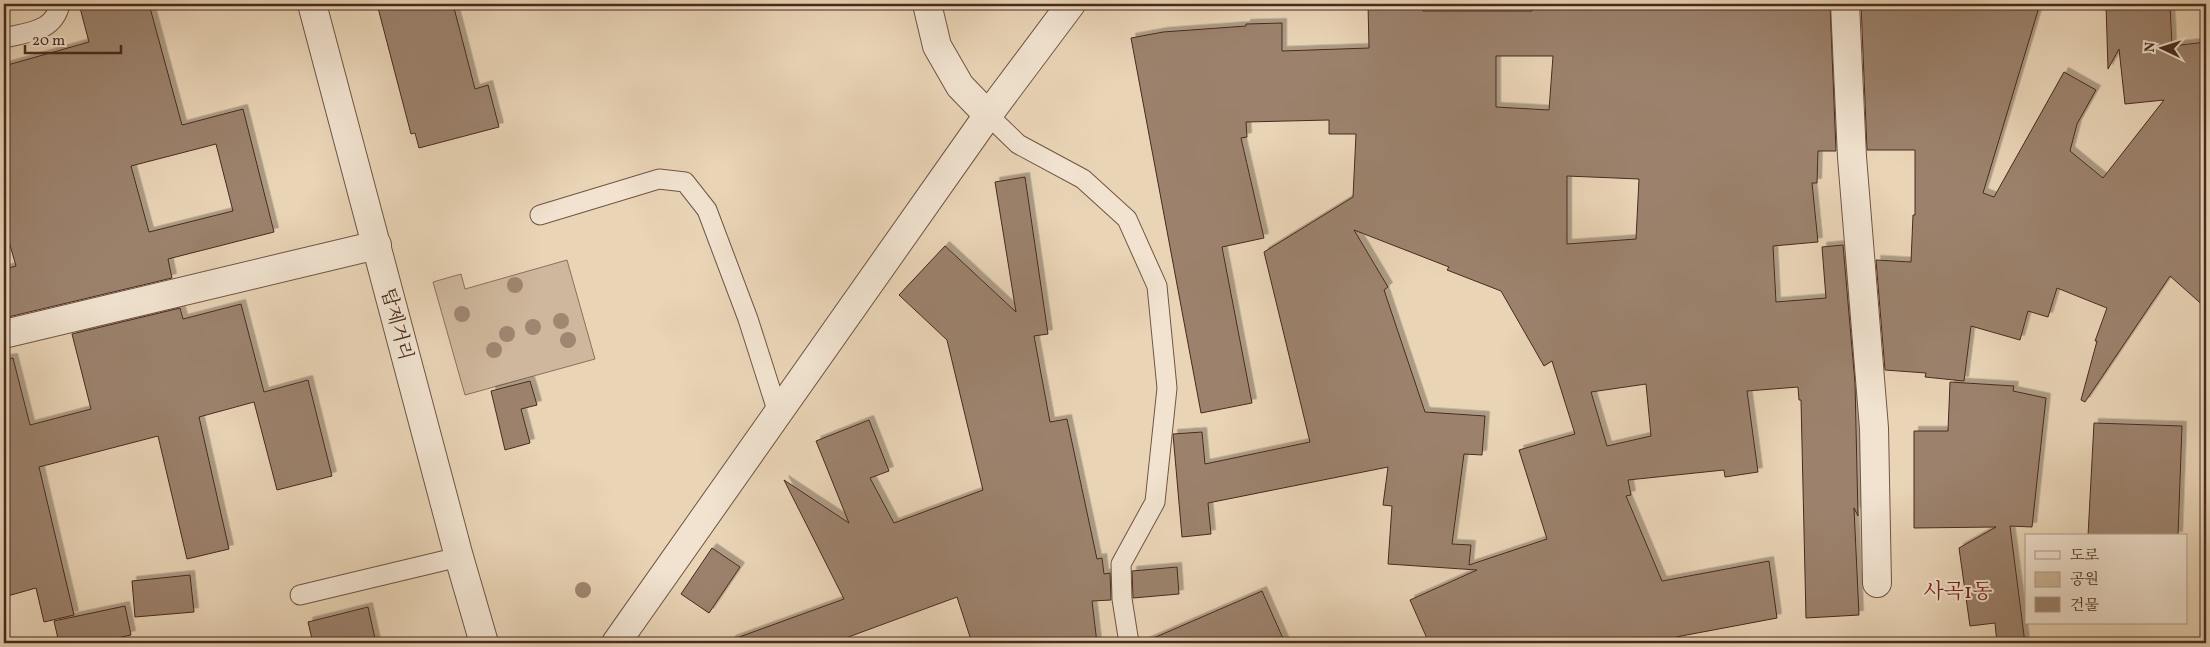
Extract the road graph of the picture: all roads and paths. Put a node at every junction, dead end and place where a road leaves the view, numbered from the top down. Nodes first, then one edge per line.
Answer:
1 (60, 4) edge
2 (312, 4) edge
3 (927, 4) edge
4 (1071, 4) edge
5 (1845, 4) edge
6 (4, 38) edge
7 (988, 115) junction
8 (540, 215) dead end
9 (377, 245) junction
10 (4, 334) edge
11 (778, 413) junction
12 (459, 557) junction
13 (1878, 583) dead end
14 (300, 595) dead end
15 (484, 643) edge
16 (616, 643) edge
17 (1129, 643) edge

1 - 6 lane
2 - 9 street, 탑제거리
3 - 7 street
4 - 7 street
5 - 13 street
7 - 11 street
7 - 17 lane
8 - 11 lane
9 - 10 street
9 - 12 street, 탑제거리
11 - 16 street
12 - 14 lane
12 - 15 street, 탑제거리

